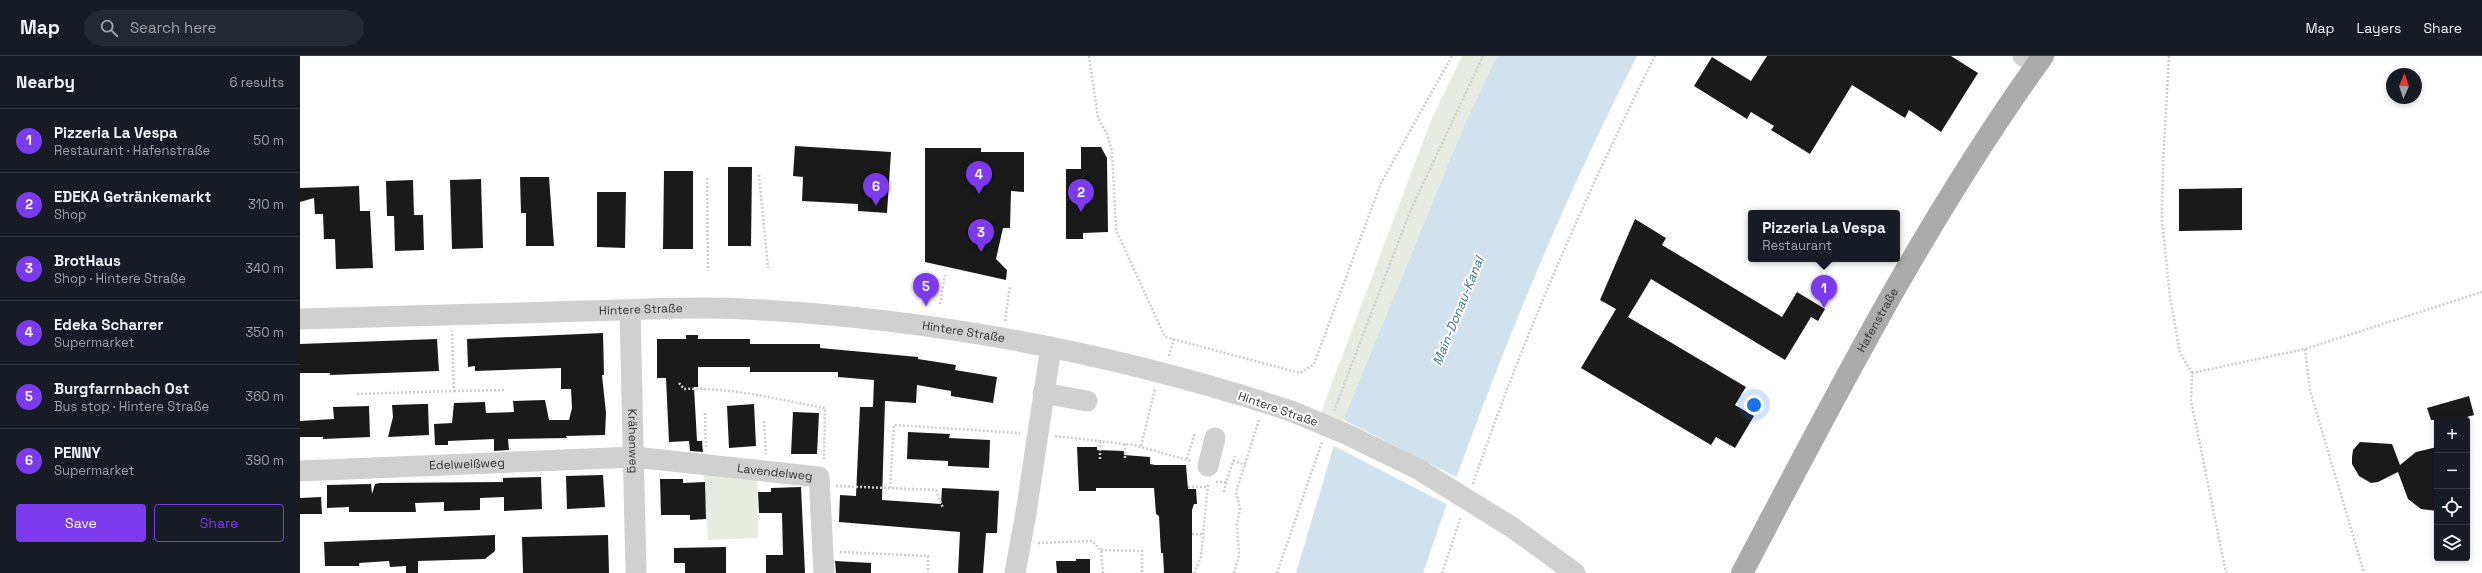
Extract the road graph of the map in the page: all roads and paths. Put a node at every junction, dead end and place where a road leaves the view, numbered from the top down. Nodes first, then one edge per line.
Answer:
1 (1089, 56) edge
2 (1452, 56) edge
3 (1483, 56) edge
4 (1655, 56) edge
5 (2169, 56) edge
6 (2035, 58) edge
7 (759, 175) dead end
8 (707, 178) dead end
9 (768, 268) dead end
10 (708, 271) dead end
11 (945, 275) dead end
12 (2482, 292) edge
13 (926, 301) dead end
14 (940, 304) dead end
15 (926, 306) dead end
16 (630, 310) junction
17 (452, 315) junction
18 (300, 319) edge
19 (1051, 347) junction
20 (2305, 349) junction
21 (2192, 373) junction
22 (679, 383) dead end
23 (1156, 385) dead end
24 (504, 390) dead end
25 (454, 391) junction
26 (1043, 393) junction
27 (356, 394) dead end
28 (1087, 401) dead end
29 (1266, 403) junction
30 (705, 413) dead end
31 (1333, 415) dead end
32 (764, 421) dead end
33 (1195, 432) dead end
34 (1037, 434) junction
35 (1324, 437) dead end
36 (1215, 438) dead end
37 (1100, 440) junction
38 (1125, 444) junction
39 (1141, 446) junction
40 (1235, 456) dead end
41 (634, 457) junction
42 (1100, 459) dead end
43 (1187, 459) junction
44 (1126, 460) dead end
45 (1233, 462) junction
46 (707, 465) junction
47 (1246, 465) junction
48 (300, 471) edge
49 (767, 471) junction
50 (1214, 474) junction
51 (820, 481) junction
52 (1226, 482) junction
53 (1188, 487) dead end
54 (1208, 487) junction
55 (890, 488) junction
56 (1471, 489) dead end
57 (1224, 492) dead end
58 (943, 508) dead end
59 (1464, 510) dead end
60 (1192, 534) dead end
61 (1202, 534) junction
62 (1021, 543) junction
63 (1101, 550) junction
64 (822, 551) junction
65 (636, 573) edge
66 (824, 573) edge
67 (928, 573) edge
68 (1015, 573) edge
69 (1103, 573) edge
70 (1142, 573) edge
71 (1194, 573) edge
72 (1234, 573) edge
73 (1277, 573) edge
74 (1442, 573) edge
75 (1575, 573) edge
76 (1742, 573) edge
77 (2226, 573) edge
78 (2364, 573) edge

1 - 2 path
3 - 31 path
4 - 56 path
5 - 21 path
6 - 76 main road, Hafenstraße
7 - 9 path
8 - 10 path
11 - 14 path
12 - 20 path
13 - 15 path
16 - 17 street, Hintere Straße
16 - 19 street, Hintere Straße
16 - 41 street, Krähenweg
17 - 18 street, Hintere Straße
17 - 25 path
19 - 26 street
19 - 29 street, Hintere Straße
20 - 21 path
20 - 78 path
21 - 77 path
22 - 51 path
23 - 39 path
24 - 25 path
25 - 27 path
26 - 28 street
26 - 34 street
29 - 47 path
29 - 75 street, Hintere Straße, bridge
30 - 46 path
32 - 49 path
33 - 43 path
34 - 37 path
34 - 55 path
34 - 62 street
35 - 73 path
36 - 50 street
37 - 38 path
37 - 42 path
38 - 39 path
38 - 44 path
39 - 43 path
40 - 45 path
41 - 46 street, Lavendelweg
41 - 48 street, Edelweißweg
41 - 65 street, Krähenweg
43 - 50 path
45 - 47 path
45 - 52 path
46 - 49 street, Lavendelweg
47 - 72 path
49 - 51 street, Lavendelweg
50 - 52 path
50 - 54 path
51 - 55 path
51 - 64 street, Lavendelweg
52 - 57 path
53 - 54 path
54 - 61 path
55 - 58 path
59 - 74 path
60 - 61 path
61 - 71 path
62 - 63 path
62 - 68 street
63 - 69 path
63 - 70 path
64 - 66 street, Lavendelweg
64 - 67 path

